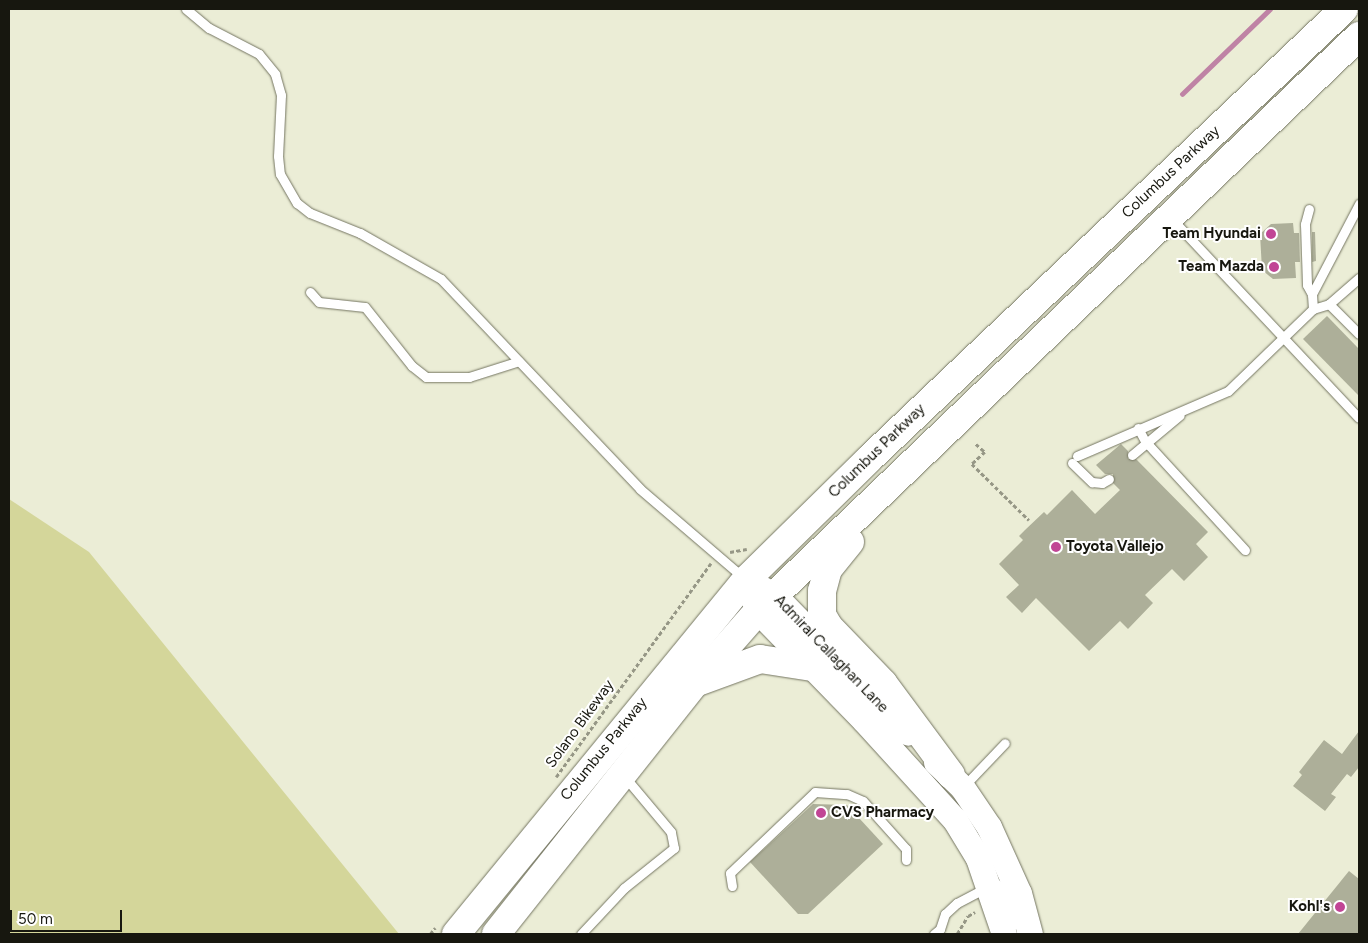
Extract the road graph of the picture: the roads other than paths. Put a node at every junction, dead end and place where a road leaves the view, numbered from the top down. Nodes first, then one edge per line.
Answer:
1 (186, 9) edge
2 (1344, 9) edge
3 (1359, 36) edge
4 (1305, 45) junction
5 (1359, 204) edge
6 (1309, 209) dead end
7 (1171, 217) junction
8 (1359, 278) edge
9 (310, 292) dead end
10 (1312, 294) junction
11 (1329, 304) junction
12 (1313, 309) junction
13 (1359, 334) edge
14 (1283, 338) junction
15 (519, 361) junction
16 (1190, 407) junction
17 (1359, 418) edge
18 (956, 423) junction
19 (1138, 428) junction
20 (1145, 441) junction
21 (1132, 455) dead end
22 (1109, 478) dead end
23 (1245, 550) dead end
24 (746, 580) junction
25 (766, 603) junction
26 (813, 667) junction
27 (694, 684) junction
28 (1005, 743) dead end
29 (623, 775) junction
30 (956, 781) junction
31 (906, 860) dead end
32 (732, 886) dead end
33 (989, 886) junction
34 (446, 930) edge
35 (496, 934) edge
36 (581, 934) edge
37 (934, 934) edge
38 (1004, 934) edge
39 (1018, 934) edge
40 (1030, 934) edge

1 - 15 lane
2 - 4 main road, Columbus Parkway
3 - 7 main road, Columbus Parkway
4 - 7 main road
4 - 24 main road, Columbus Parkway
5 - 10 lane
6 - 10 lane
7 - 14 lane
7 - 18 main road, Columbus Parkway
8 - 11 lane
9 - 15 lane
10 - 12 lane
11 - 12 lane
11 - 13 lane
12 - 14 lane
14 - 16 lane
14 - 17 lane
15 - 24 lane
16 - 19 lane
16 - 20 lane
18 - 25 main road, Columbus Parkway
18 - 30 main road
19 - 20 lane
19 - 22 lane
20 - 21 lane
20 - 23 lane
24 - 25 main road, Admiral Callaghan Lane
24 - 34 main road, Columbus Parkway
25 - 26 main road, Admiral Callaghan Lane
25 - 27 main road, Columbus Parkway
25 - 30 main road, Admiral Callaghan Lane
26 - 27 main road
26 - 33 main road, Admiral Callaghan Lane
27 - 29 main road, Columbus Parkway
28 - 30 lane
29 - 35 main road, Columbus Parkway
29 - 36 lane
30 - 40 main road, Admiral Callaghan Lane
31 - 32 lane
33 - 37 lane
33 - 38 main road, Admiral Callaghan Lane
33 - 39 lane

